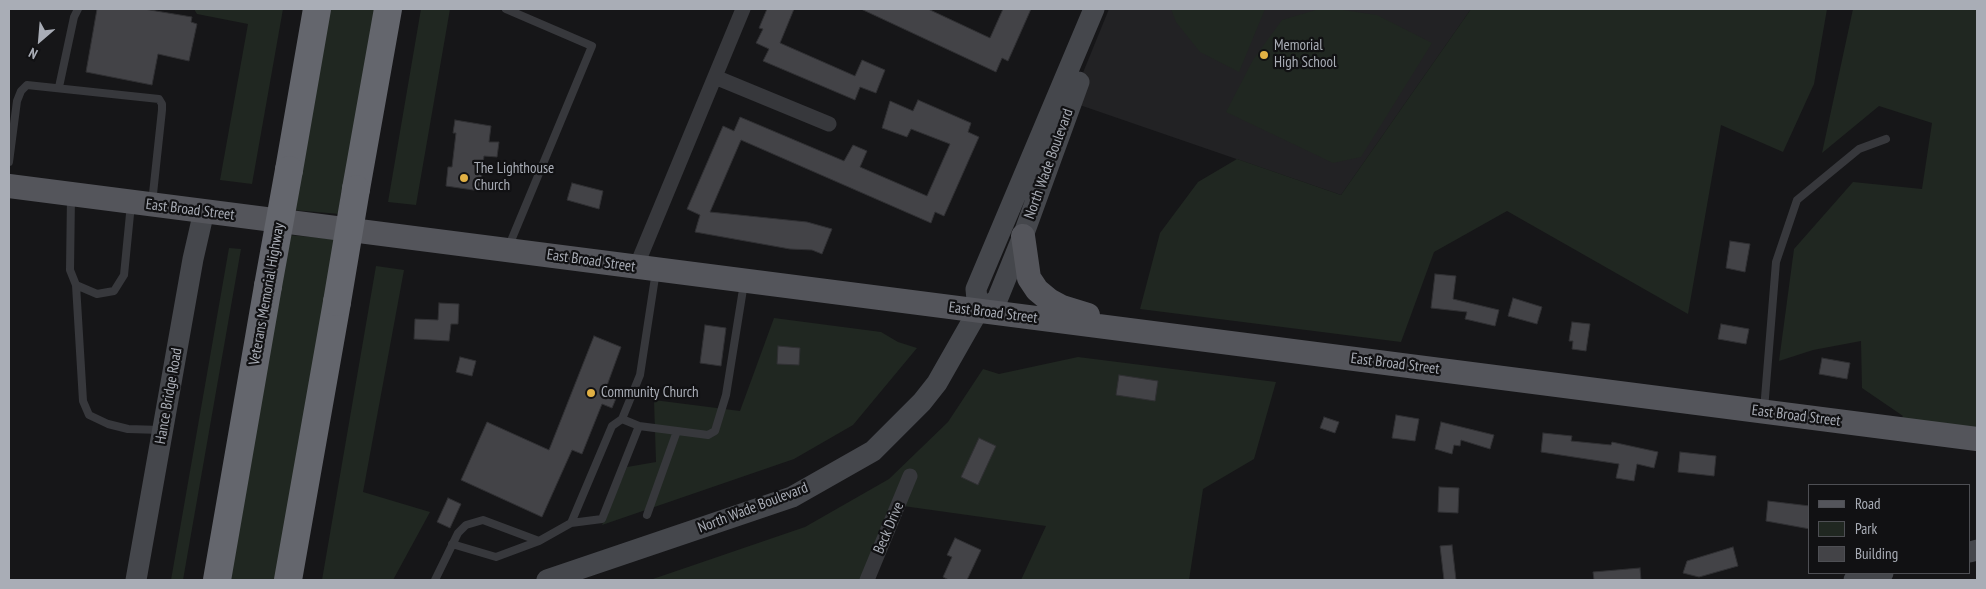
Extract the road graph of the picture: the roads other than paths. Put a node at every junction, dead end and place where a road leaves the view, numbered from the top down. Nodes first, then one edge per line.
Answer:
1 (78, 9) edge
2 (317, 9) edge
3 (388, 9) edge
4 (506, 9) edge
5 (743, 9) edge
6 (1094, 9) edge
7 (1109, 9) edge
8 (715, 77) junction
9 (59, 87) junction
10 (829, 124) dead end
11 (1886, 140) dead end
12 (9, 162) edge
13 (9, 186) edge
14 (71, 194) junction
15 (141, 204) junction
16 (204, 211) junction
17 (1023, 236) junction
18 (508, 250) junction
19 (646, 268) junction
20 (744, 281) junction
21 (76, 285) junction
22 (978, 312) junction
23 (1122, 330) junction
24 (1764, 412) junction
25 (622, 418) junction
26 (640, 426) junction
27 (163, 430) junction
28 (677, 431) junction
29 (1977, 439) edge
30 (910, 476) dead end
31 (647, 514) dead end
32 (570, 523) junction
33 (539, 541) junction
34 (452, 544) junction
35 (1879, 574) edge
36 (136, 580) edge
37 (217, 580) edge
38 (288, 580) edge
39 (435, 580) edge
40 (547, 580) edge
41 (867, 580) edge
42 (1854, 580) edge

1 - 9 lane
2 - 37 highway, Veterans Memorial Highway, bridge
3 - 38 highway, bridge
4 - 18 lane
5 - 8 street
6 - 22 main road, North Wade Boulevard
7 - 17 main road, North Wade Boulevard
8 - 10 street
8 - 19 street
9 - 12 lane
9 - 15 lane
11 - 24 lane
13 - 14 main road, East Broad Street
14 - 15 main road, East Broad Street
14 - 21 lane
15 - 16 main road, East Broad Street
15 - 21 lane
16 - 18 main road, East Broad Street
16 - 27 main road, Hance Bridge Road
17 - 22 main road, North Wade Boulevard
17 - 23 main road
18 - 19 main road, East Broad Street
19 - 20 main road, East Broad Street
19 - 25 lane
20 - 22 main road, East Broad Street
20 - 28 lane
21 - 27 lane
22 - 23 main road, East Broad Street
22 - 40 main road, North Wade Boulevard
23 - 24 main road, East Broad Street
24 - 29 main road, East Broad Street
25 - 26 lane
25 - 32 lane
26 - 28 lane
26 - 32 lane
27 - 36 main road, Hance Bridge Road
28 - 31 lane
30 - 41 street, Beck Drive
32 - 33 lane
33 - 34 lane
33 - 34 lane
34 - 39 lane
35 - 42 main road

